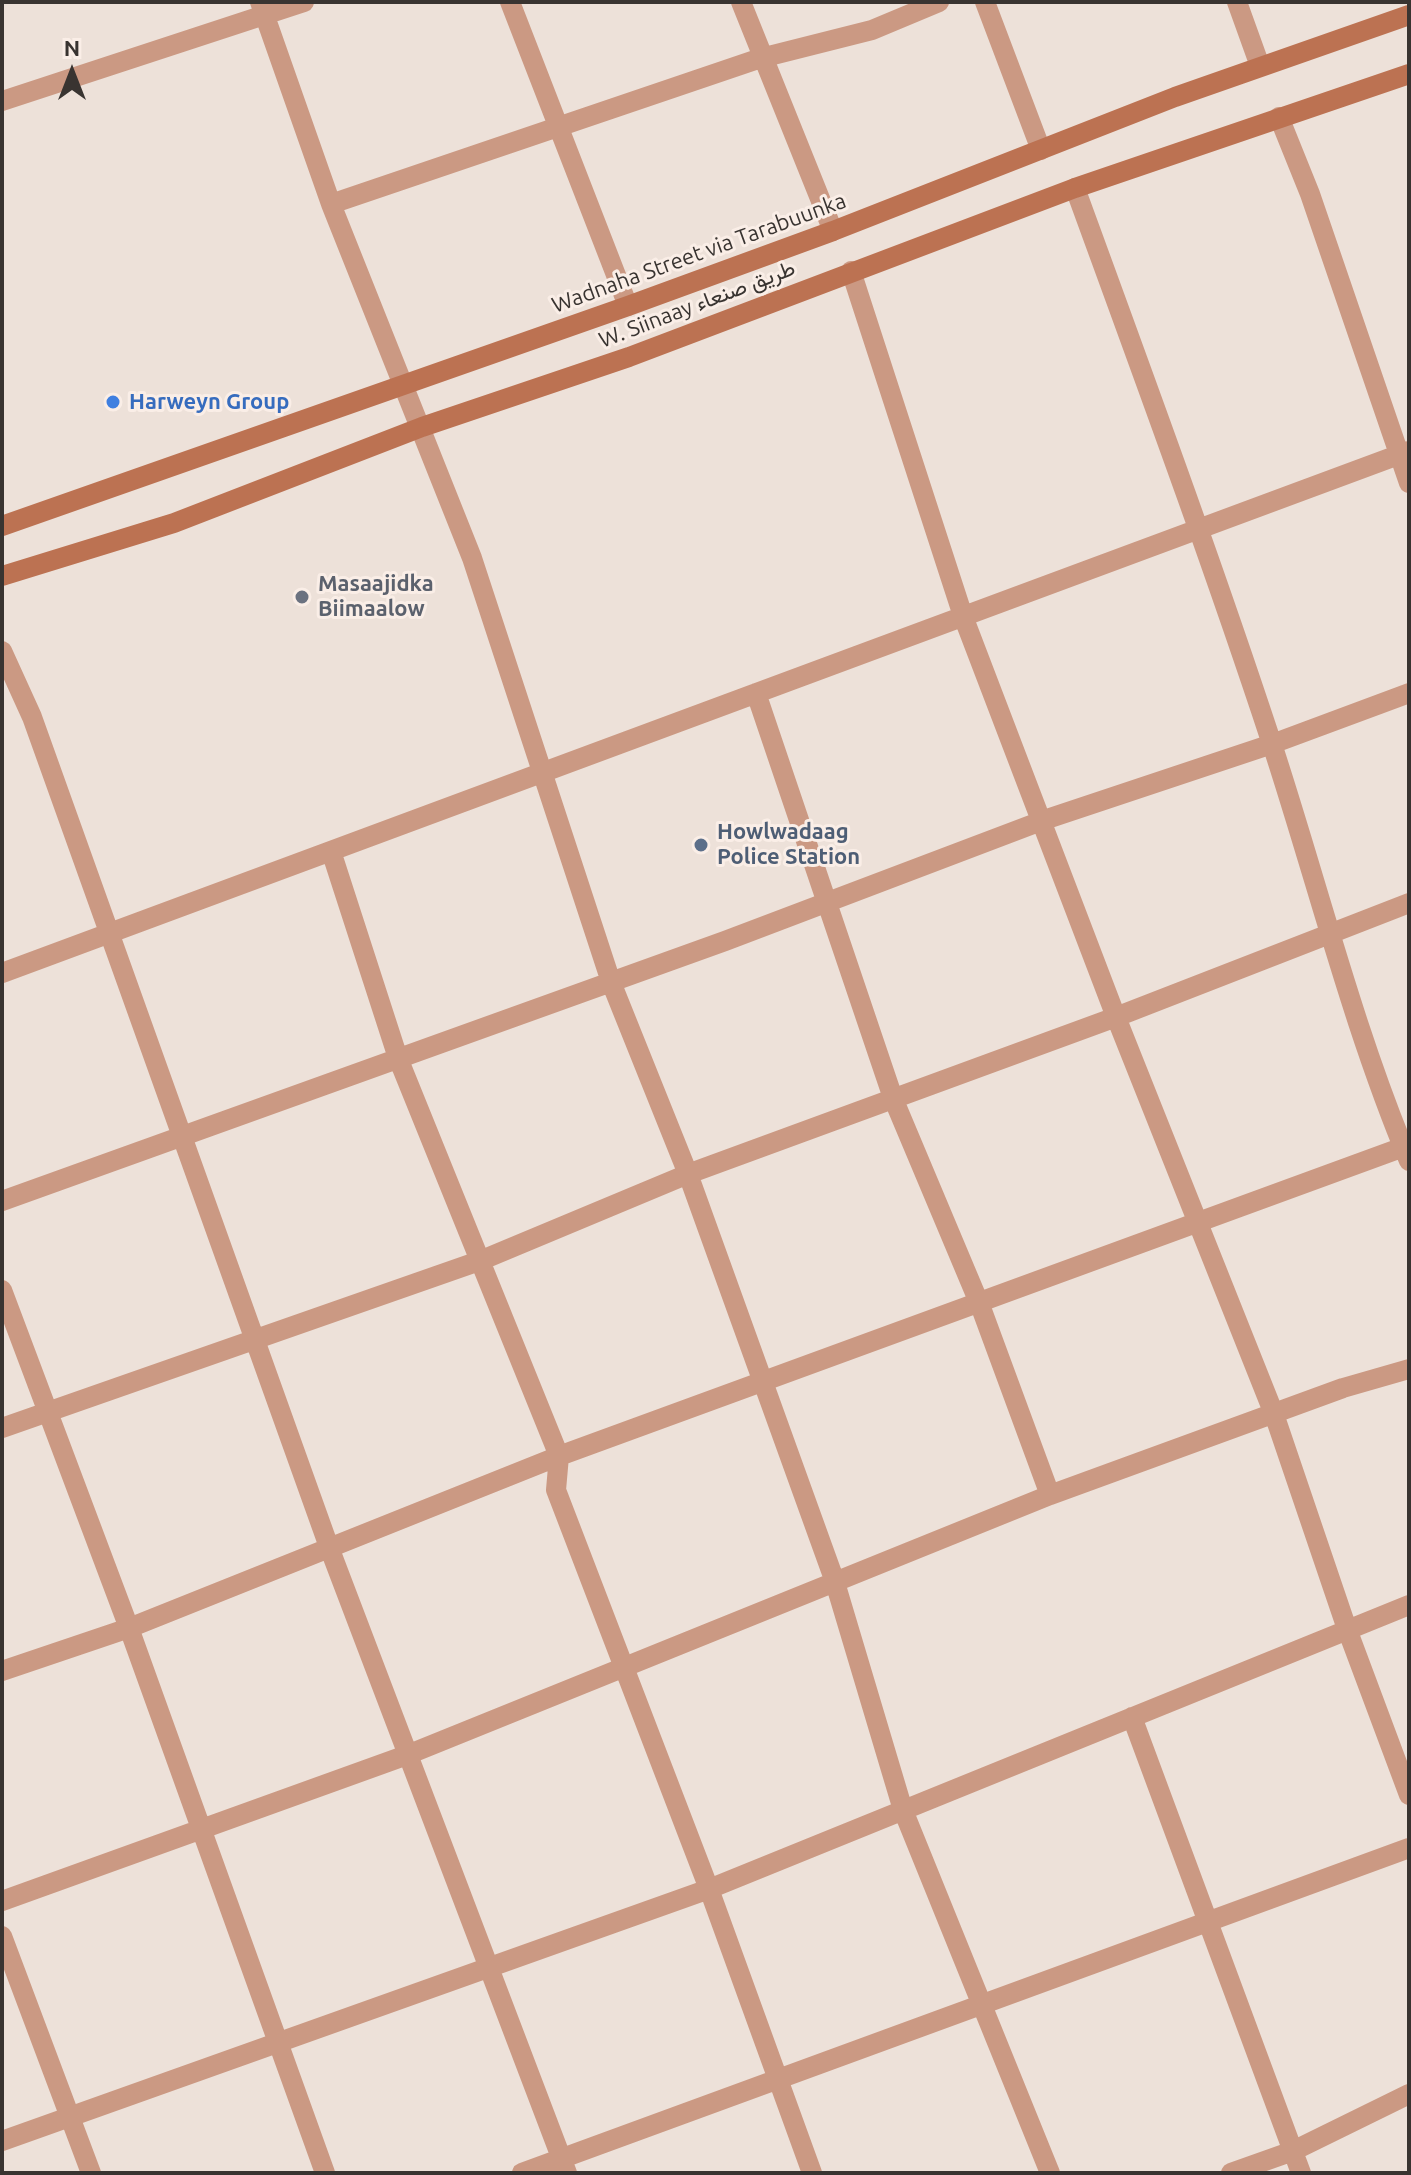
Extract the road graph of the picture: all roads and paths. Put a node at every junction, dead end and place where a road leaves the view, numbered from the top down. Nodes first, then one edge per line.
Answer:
1 (304, 2) edge
2 (510, 2) edge
3 (741, 2) edge
4 (939, 2) edge
5 (985, 2) edge
6 (1237, 2) edge
7 (263, 8) edge
8 (1409, 15) edge
9 (761, 58) junction
10 (1260, 66) junction
11 (1409, 74) edge
12 (2, 101) edge
13 (1279, 117) junction
14 (560, 128) junction
15 (1041, 150) junction
16 (1075, 188) junction
17 (331, 204) junction
18 (833, 231) junction
19 (851, 271) junction
20 (628, 306) junction
21 (401, 383) junction
22 (422, 427) junction
23 (1404, 452) edge
24 (1409, 483) edge
25 (2, 526) edge
26 (1198, 529) junction
27 (2, 576) edge
28 (963, 616) junction
29 (2, 651) edge
30 (756, 693) junction
31 (1409, 693) edge
32 (1272, 744) junction
33 (542, 772) junction
34 (1044, 820) junction
35 (331, 851) junction
36 (829, 901) junction
37 (1409, 903) edge
38 (1328, 932) junction
39 (108, 934) junction
40 (2, 973) edge
41 (611, 982) junction
42 (1116, 1017) junction
43 (398, 1058) junction
44 (893, 1098) junction
45 (182, 1137) junction
46 (1407, 1151) edge
47 (688, 1174) junction
48 (2, 1201) edge
49 (1197, 1220) junction
50 (482, 1260) junction
51 (2, 1290) edge
52 (980, 1305) junction
53 (257, 1338) junction
54 (1409, 1369) edge
55 (764, 1382) junction
56 (48, 1411) junction
57 (1274, 1414) junction
58 (2, 1428) edge
59 (559, 1456) junction
60 (1050, 1495) junction
61 (329, 1547) junction
62 (834, 1579) junction
63 (1409, 1605) edge
64 (129, 1628) junction
65 (1347, 1629) junction
66 (625, 1665) junction
67 (2, 1671) edge
68 (1132, 1717) junction
69 (407, 1755) junction
70 (1409, 1795) edge
71 (903, 1810) junction
72 (201, 1830) junction
73 (1409, 1848) edge
74 (709, 1889) junction
75 (2, 1901) edge
76 (1207, 1922) junction
77 (2, 1936) edge
78 (490, 1969) junction
79 (984, 2004) junction
80 (276, 2044) junction
81 (779, 2079) junction
82 (1409, 2094) edge
83 (71, 2119) junction
84 (2, 2141) edge
85 (1293, 2151) junction
86 (564, 2166) edge
87 (91, 2173) edge
88 (325, 2173) edge
89 (522, 2173) edge
90 (812, 2173) edge
91 (1050, 2173) edge
92 (1231, 2173) edge
93 (1301, 2173) edge

1 - 7 street
2 - 14 street
3 - 9 street
4 - 9 street
5 - 15 street
6 - 10 street
7 - 12 street
7 - 17 street
8 - 10 main road, Wadnaha Street via Tarabuunka
9 - 14 street
9 - 18 street
10 - 15 main road, Wadnaha Street via Tarabuunka
11 - 13 main road, W. Siinaay طريق صنعاء
13 - 16 main road, W. Siinaay طريق صنعاء
13 - 23 street
14 - 17 street
14 - 20 street
15 - 18 main road, Wadnaha Street via Tarabuunka
16 - 19 main road, W. Siinaay طريق صنعاء
16 - 26 street
17 - 21 street
18 - 20 main road, Wadnaha Street via Tarabuunka
19 - 22 main road, W. Siinaay طريق صنعاء
19 - 28 street
20 - 21 main road, Wadnaha Street via Tarabuunka
21 - 22 street
21 - 25 main road, Wadnaha Street via Tarabuunka
22 - 27 main road, W. Siinaay طريق صنعاء
22 - 33 street
23 - 24 street
23 - 26 street
26 - 28 street
26 - 32 street
28 - 30 street
28 - 34 street
29 - 39 street
30 - 33 street
30 - 36 street
31 - 32 street
32 - 34 street
32 - 38 street
33 - 35 street
33 - 41 street
34 - 36 street
34 - 42 street
35 - 39 street
35 - 43 street
36 - 41 street
36 - 44 street
37 - 38 street
38 - 42 street
38 - 46 street
39 - 40 street
39 - 45 street
41 - 43 street
41 - 47 street
42 - 44 street
42 - 49 street
43 - 45 street
43 - 50 street
44 - 47 street
44 - 52 street
45 - 48 street
45 - 53 street
46 - 49 street
47 - 50 street
47 - 55 street
49 - 52 street
49 - 57 street
50 - 53 street
50 - 59 street
51 - 56 street
52 - 55 street
52 - 60 street
53 - 56 street
53 - 61 street
54 - 57 street
55 - 59 street
55 - 62 street
56 - 58 street
56 - 64 street
57 - 60 street
57 - 65 street
59 - 61 street
59 - 66 street
60 - 62 street
61 - 64 street
61 - 69 street
62 - 66 street
62 - 71 street
63 - 65 street
64 - 67 street
64 - 72 street
65 - 68 street
65 - 70 street
66 - 69 street
66 - 74 street
68 - 71 street
68 - 76 street
69 - 72 street
69 - 78 street
71 - 74 street
71 - 79 street
72 - 75 street
72 - 80 street
73 - 76 street
74 - 78 street
74 - 81 street
76 - 79 street
76 - 85 street
77 - 83 street
78 - 80 street
78 - 86 street
79 - 81 street
79 - 91 street
80 - 83 street
80 - 88 street
81 - 86 street
81 - 90 street
82 - 85 street
83 - 84 street
83 - 87 street
85 - 92 street
85 - 93 street
86 - 89 street

